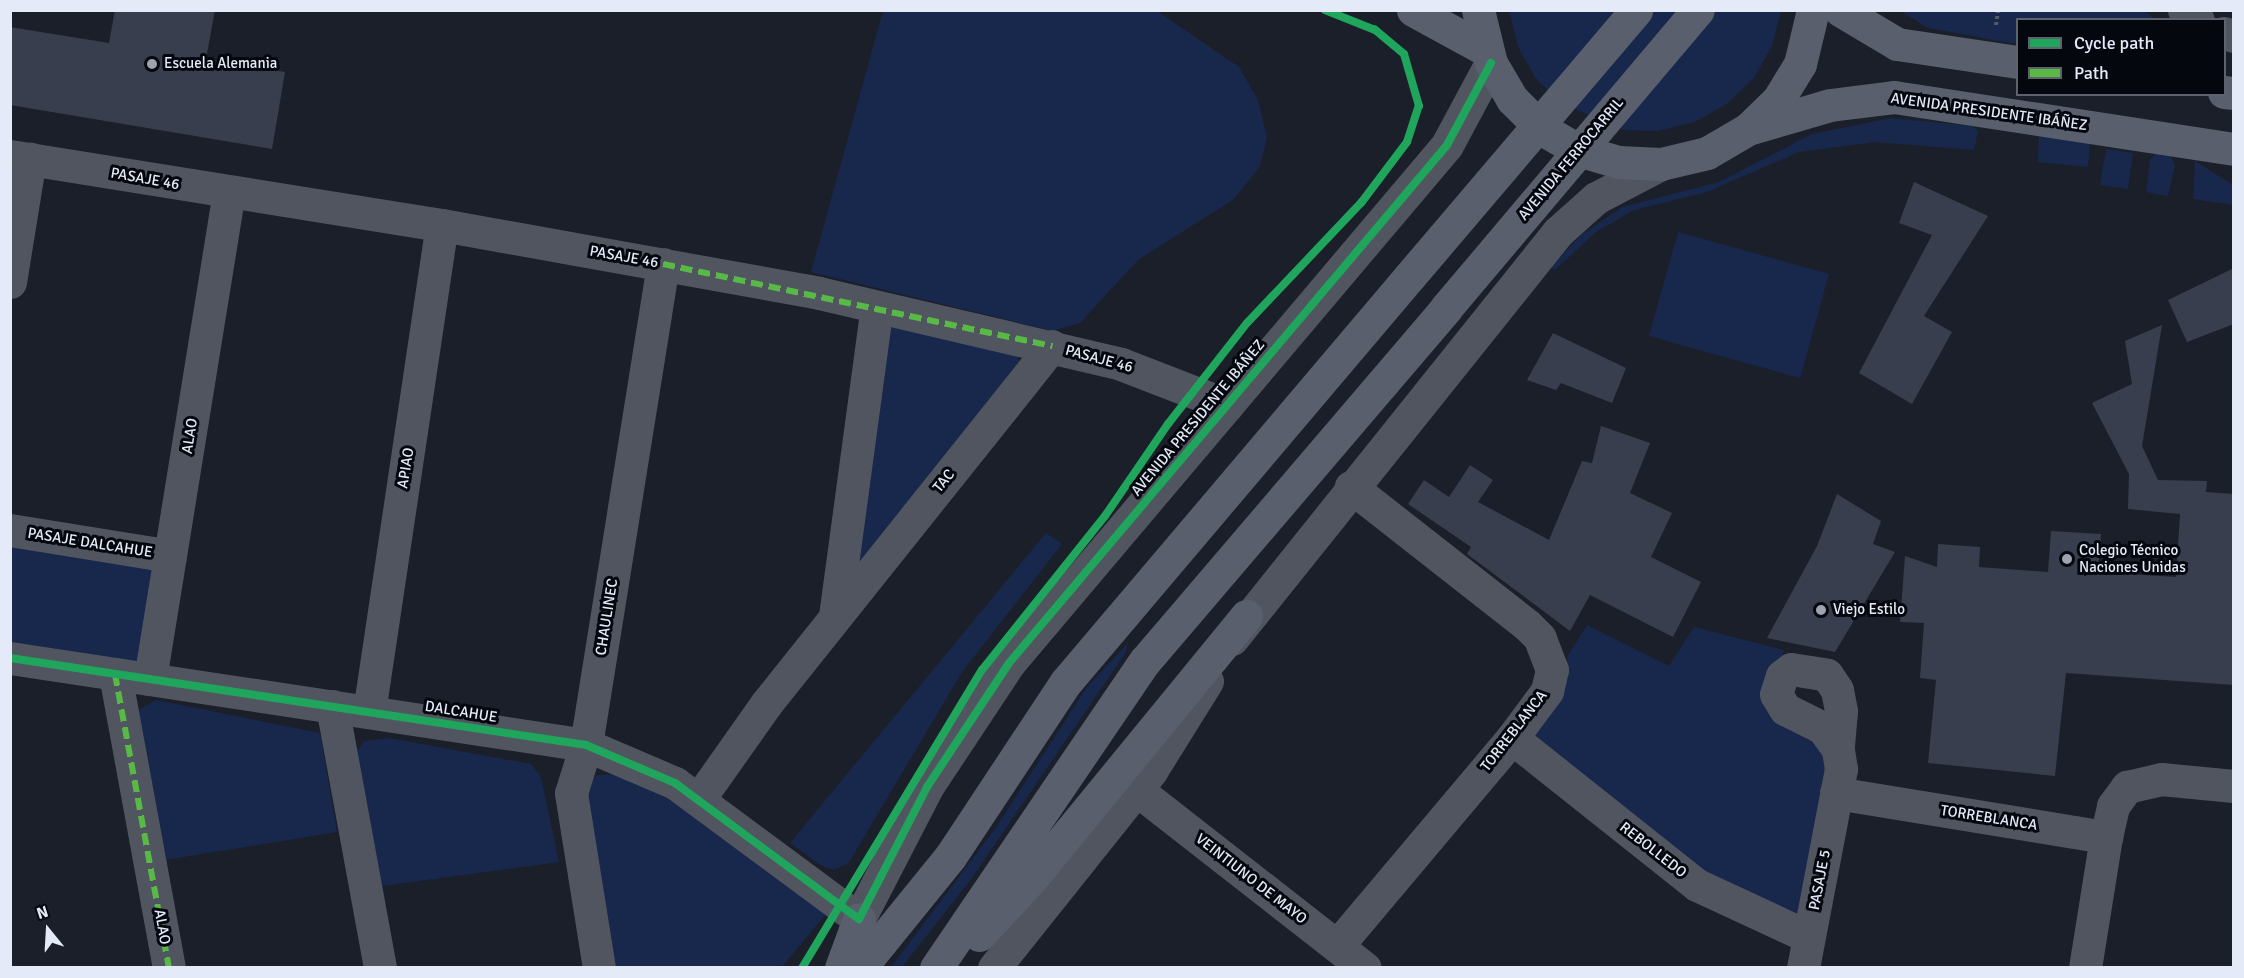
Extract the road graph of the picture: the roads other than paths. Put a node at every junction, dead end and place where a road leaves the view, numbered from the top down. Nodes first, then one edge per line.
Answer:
1 (1413, 10) edge
2 (1478, 10) edge
3 (1636, 10) edge
4 (1698, 10) edge
5 (1813, 10) edge
6 (1840, 10) edge
7 (1488, 57) junction
8 (2016, 62) edge
9 (1748, 129) junction
10 (2226, 153) edge
11 (20, 158) edge
12 (1661, 164) junction
13 (229, 193) junction
14 (442, 225) junction
15 (663, 264) junction
16 (10, 282) edge
17 (877, 307) junction
18 (1052, 346) junction
19 (1227, 405) junction
20 (1351, 488) junction
21 (10, 530) edge
22 (170, 556) junction
23 (835, 616) junction
24 (1246, 616) junction
25 (10, 658) edge
26 (115, 674) junction
27 (150, 679) junction
28 (332, 706) junction
29 (369, 712) junction
30 (1512, 738) junction
31 (586, 744) junction
32 (1838, 749) dead end
33 (2234, 786) edge
34 (1137, 790) junction
35 (1836, 793) junction
36 (699, 799) junction
37 (2106, 837) junction
38 (859, 919) junction
39 (1337, 946) junction
40 (1806, 952) edge
41 (994, 967) edge
42 (169, 968) edge
43 (380, 968) edge
44 (599, 968) edge
45 (841, 968) edge
46 (860, 968) edge
47 (936, 968) edge
48 (941, 968) edge
49 (1365, 968) edge
50 (2085, 968) edge

1 - 7 main road
2 - 7 main road, AVENIDA PRESIDENTE IBÁÑEZ
3 - 46 main road, bridge
4 - 47 main road, AVENIDA FERROCARRIL, bridge
5 - 9 main road, AVENIDA PRESIDENTE IBÁÑEZ
6 - 8 main road
7 - 12 main road, AVENIDA PRESIDENTE IBÁÑEZ
7 - 19 street, AVENIDA PRESIDENTE IBÁÑEZ
9 - 10 main road, AVENIDA PRESIDENTE IBÁÑEZ
9 - 12 main road, AVENIDA PRESIDENTE IBÁÑEZ
11 - 13 street, PASAJE 46
11 - 16 street
12 - 20 street, AVENIDA PRESIDENTE IBÁÑEZ
13 - 14 street, PASAJE 46
13 - 22 street, ALAO
14 - 15 street, PASAJE 46
14 - 29 street, APIAO
15 - 17 street, PASAJE 46
15 - 31 street, CHAULINEC
17 - 18 street, PASAJE 46
17 - 23 street, TAC
18 - 19 street, PASAJE 46
18 - 23 street, TAC
19 - 38 street, AVENIDA PRESIDENTE IBÁÑEZ
20 - 24 street, AVENIDA PRESIDENTE IBÁÑEZ
20 - 30 street, TORREBLANCA
21 - 22 street, PASAJE DALCAHUE
22 - 27 street, ALAO
23 - 36 street, TAC
24 - 34 street, AVENIDA PRESIDENTE IBÁÑEZ
24 - 48 main road
25 - 26 street, DALCAHUE
26 - 27 street, DALCAHUE
26 - 42 street, ALAO
27 - 28 street, DALCAHUE
28 - 29 street, DALCAHUE
28 - 43 street
29 - 31 street, DALCAHUE
30 - 39 street, TORREBLANCA
30 - 40 street, REBOLLEDO
31 - 36 street, DALCAHUE
31 - 44 street, CHAULINEC
32 - 35 street, PASAJE 5
33 - 37 street
34 - 39 street, VEINTIUNO DE MAYO
34 - 41 street, AVENIDA PRESIDENTE IBÁÑEZ
35 - 37 street, TORREBLANCA
35 - 40 street, PASAJE 5
36 - 38 street, DALCAHUE
37 - 50 street
38 - 45 main road
39 - 49 street, VEINTIUNO DE MAYO

